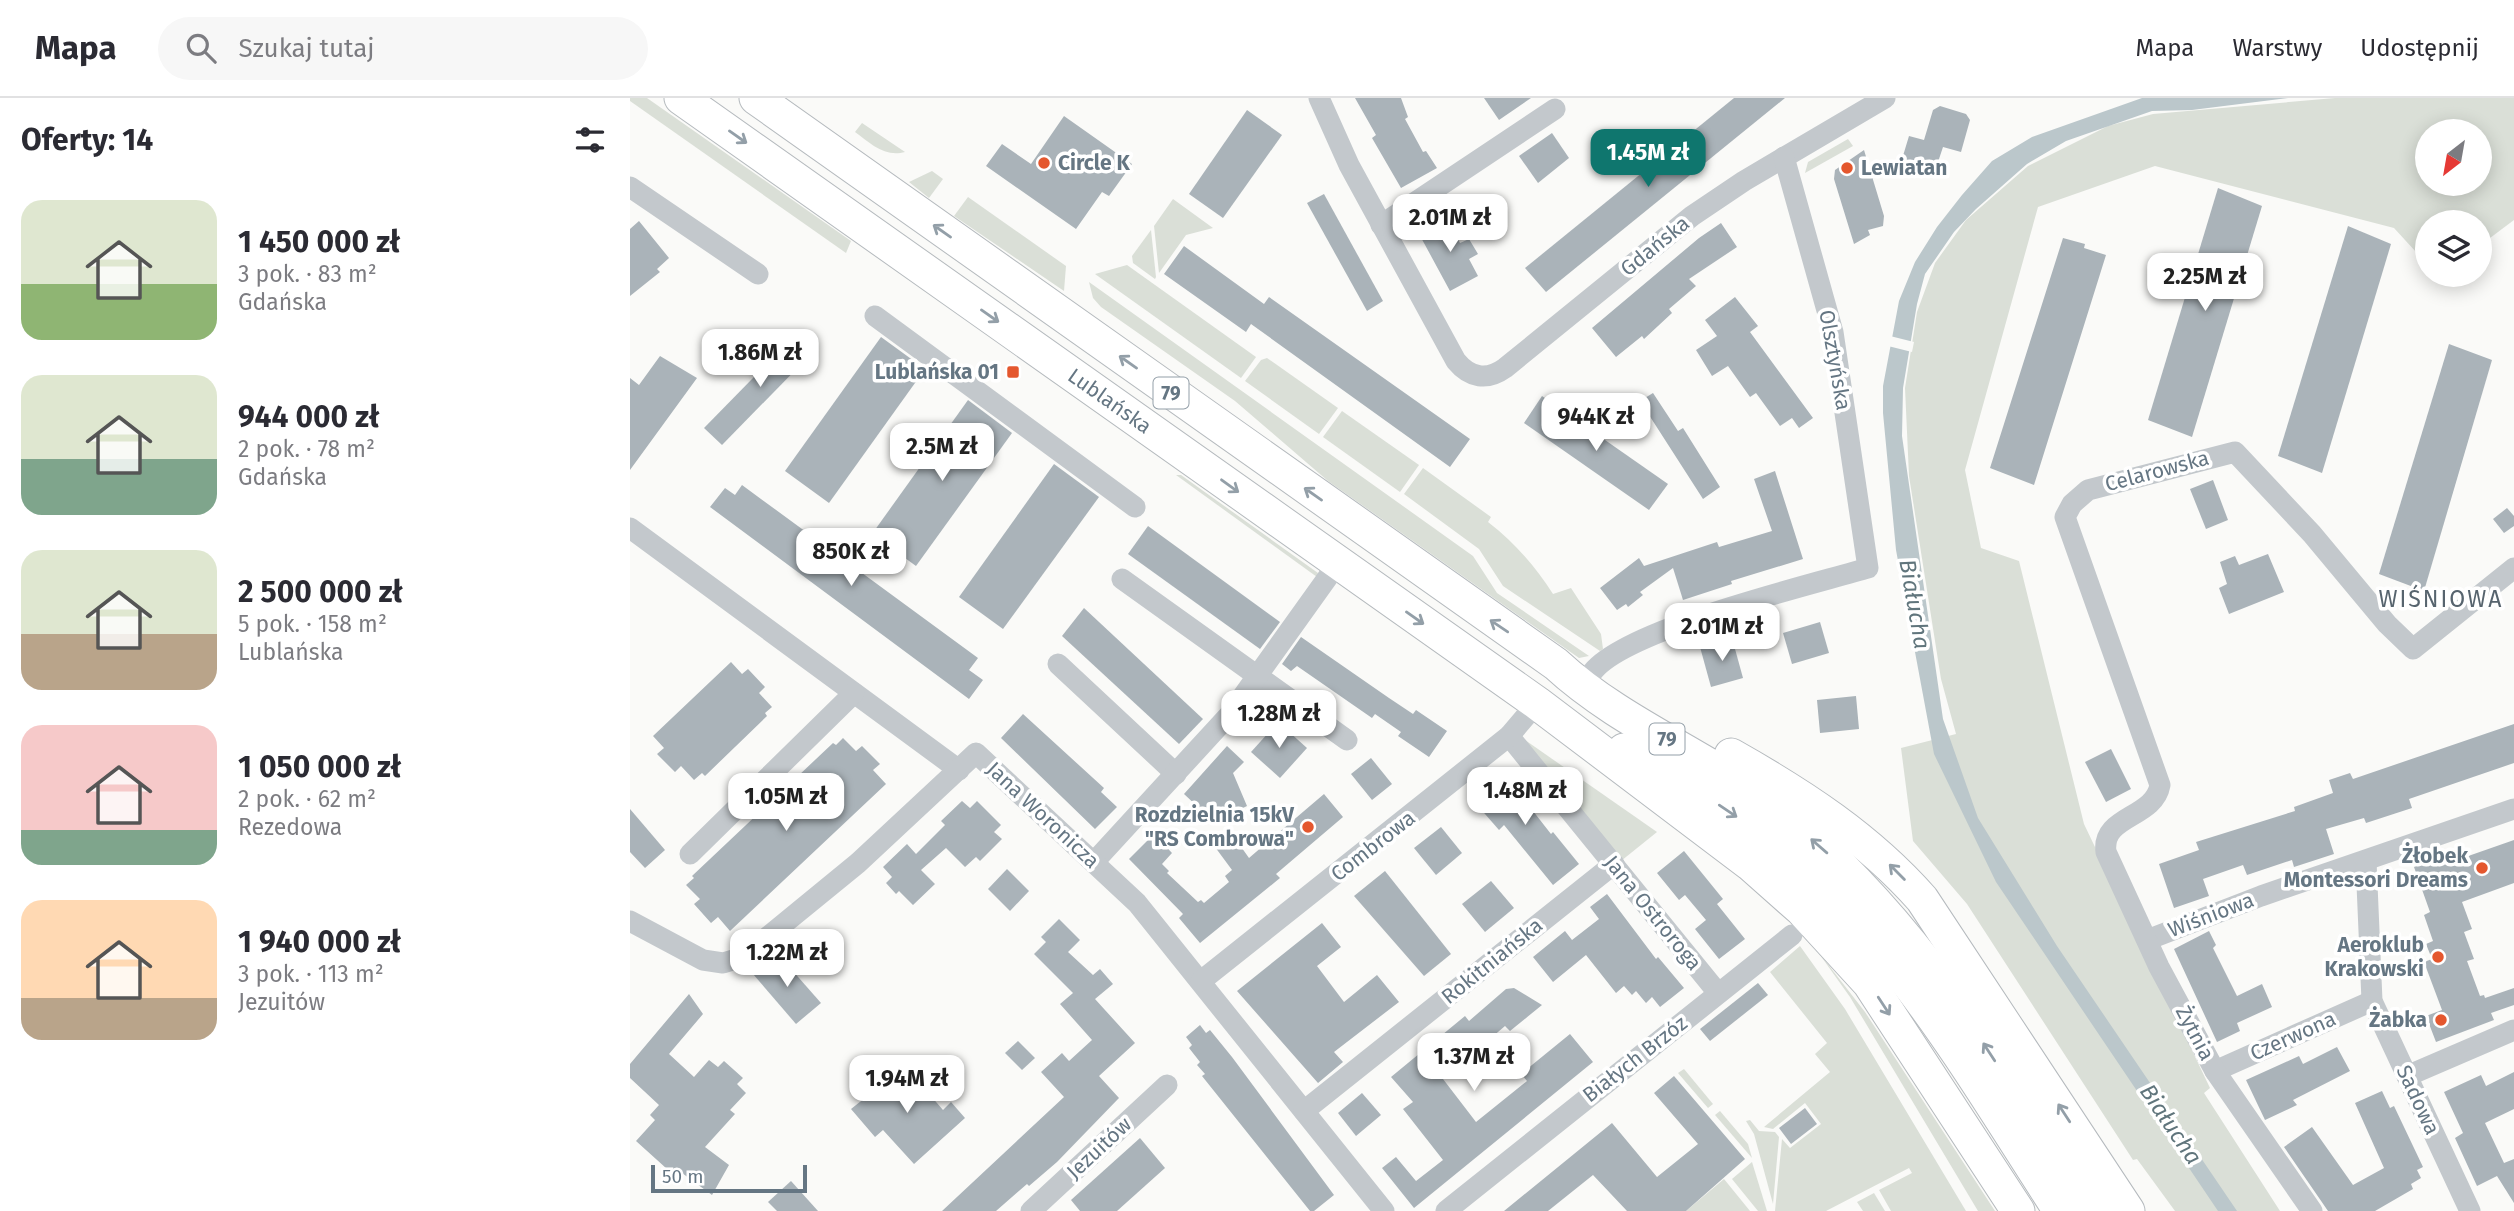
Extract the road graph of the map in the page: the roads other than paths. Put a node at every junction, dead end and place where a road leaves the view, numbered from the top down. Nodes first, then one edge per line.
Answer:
1 (681, 98) edge
2 (756, 98) edge
3 (1319, 98) edge
4 (1885, 98) edge
5 (1555, 109) dead end
6 (1784, 157) junction
7 (630, 187) edge
8 (1381, 225) junction
9 (758, 274) dead end
10 (875, 316) dead end
11 (1135, 507) dead end
12 (630, 528) edge
13 (1338, 563) junction
14 (2514, 568) edge
15 (1122, 579) dead end
16 (1058, 664) dead end
17 (1556, 664) junction
18 (1591, 674) junction
19 (1259, 676) junction
20 (854, 693) junction
21 (1537, 703) junction
22 (1508, 736) junction
23 (1348, 740) dead end
24 (959, 769) junction
25 (1176, 774) junction
26 (2514, 809) edge
27 (2105, 841) joint
28 (690, 854) dead end
29 (2366, 861) junction
30 (1094, 862) junction
31 (1614, 864) junction
32 (630, 921) edge
33 (1792, 935) dead end
34 (2147, 940) junction
35 (1201, 981) junction
36 (1718, 993) junction
37 (2372, 1001) junction
38 (1948, 1015) junction
39 (2514, 1030) edge
40 (2215, 1071) junction
41 (2407, 1076) junction
42 (1167, 1086) dead end
43 (1304, 1111) junction
44 (1031, 1211) edge
45 (1384, 1211) edge
46 (1446, 1211) edge
47 (2018, 1211) edge
48 (2060, 1211) edge
49 (2094, 1211) edge
50 (2128, 1211) edge
51 (2312, 1211) edge
52 (2470, 1211) edge

1 -> 13 main road, Lublańska / 79
17 -> 2 main road, Lublańska / 79
3 - 8 street
4 - 6 street, Gdańska
5 - 8 street
6 - 8 street, Gdańska
6 - 18 street, Olsztyńska
7 - 9 street
10 - 11 street
12 - 20 street, Jana Woronicza
13 - 19 street
13 -> 21 main road, Lublańska / 79
14 - 27 street, Celarowska
15 - 19 street
16 - 25 street
17 - 18 main road
38 -> 17 main road, 79
50 -> 18 main road
19 - 23 street
19 - 25 street
20 - 24 street, Jana Woronicza
20 - 28 street
21 - 22 street, Combrowa
21 -> 38 main road, 79
21 -> 47 main road
22 - 31 street, Jana Ostroroga
22 - 35 street, Combrowa
24 - 30 street, Jana Woronicza
24 - 32 street
25 - 30 street
26 - 29 street, Wiśniowa
27 - 34 street, Żytnia
29 - 34 street, Wiśniowa
29 - 37 street, Sadowa
30 - 35 street, Jana Woronicza
31 - 36 street, Jana Ostroroga
31 - 43 street, Rokitniańska
33 - 36 street, Białych Brzóz
34 - 40 street, Żytnia
35 - 43 street, Jana Woronicza
36 - 46 street, Białych Brzóz
37 - 40 street, Czerwona
37 - 41 street, Sadowa
38 - 48 main road, 79
49 -> 38 main road, 79
39 - 41 street
40 - 51 street, Żytnia
41 - 52 street, Sadowa
42 - 44 street, Jezuitów
43 - 45 street, Jana Woronicza

